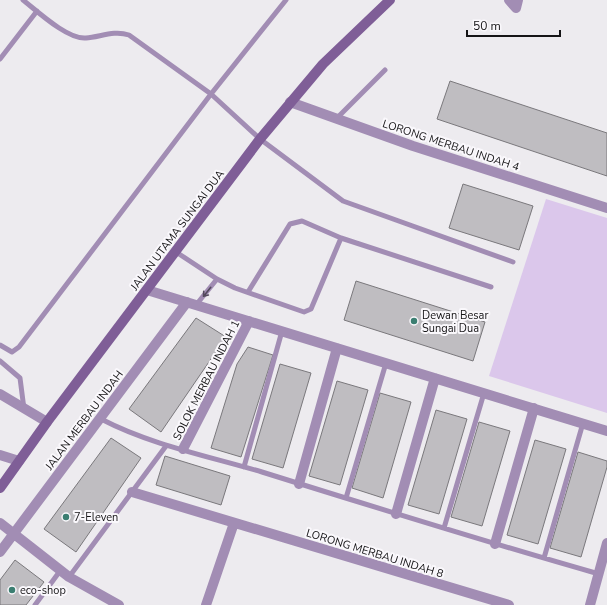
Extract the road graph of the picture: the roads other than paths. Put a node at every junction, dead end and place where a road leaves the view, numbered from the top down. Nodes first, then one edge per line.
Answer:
1 (23, 0) edge
2 (286, 0) edge
3 (390, 0) edge
4 (509, 0) edge
5 (518, 0) edge
6 (37, 11) junction
7 (0, 59) edge
8 (385, 70) dead end
9 (211, 94) junction
10 (290, 102) junction
11 (336, 120) junction
12 (260, 139) junction
13 (607, 208) edge
14 (341, 238) junction
15 (176, 252) junction
16 (513, 262) dead end
17 (217, 279) junction
18 (491, 287) dead end
19 (147, 290) junction
20 (248, 292) junction
21 (192, 304) junction
22 (250, 321) junction
23 (282, 331) junction
24 (0, 345) edge
25 (337, 348) junction
26 (0, 361) edge
27 (386, 363) junction
28 (435, 378) junction
29 (484, 393) junction
30 (0, 394) edge
31 (534, 408) junction
32 (25, 410) junction
33 (101, 419) junction
34 (47, 422) junction
35 (583, 423) junction
36 (607, 431) edge
37 (166, 446) junction
38 (183, 449) junction
39 (0, 455) edge
40 (19, 461) junction
41 (244, 467) junction
42 (298, 484) junction
43 (0, 488) edge
44 (132, 492) junction
45 (346, 498) junction
46 (396, 514) junction
47 (0, 523) edge
48 (234, 523) junction
49 (444, 528) junction
50 (14, 534) junction
51 (607, 543) edge
52 (496, 544) junction
53 (0, 552) edge
54 (544, 558) junction
55 (60, 571) junction
56 (598, 574) junction
57 (69, 578) junction
58 (35, 605) edge
59 (119, 605) edge
60 (206, 605) edge
61 (509, 605) edge
62 (590, 605) edge

1 - 6 lane
2 - 9 lane
3 - 10 main road, JALAN UTAMA SUNGAI DUA
4 - 5 street
6 - 7 lane
6 - 9 lane
8 - 11 lane
9 - 12 lane
9 - 24 lane
10 - 11 street, LORONG MERBAU INDAH 4
10 - 12 main road, JALAN UTAMA SUNGAI DUA
11 - 13 street, LORONG MERBAU INDAH 4
12 - 15 main road, JALAN UTAMA SUNGAI DUA
12 - 16 lane
14 - 18 lane
14 - 20 lane
14 - 20 lane
15 - 17 lane
15 - 19 main road, JALAN UTAMA SUNGAI DUA
17 - 20 lane
17 -> 21 lane
19 - 21 street
19 - 34 main road, JALAN UTAMA SUNGAI DUA
21 - 22 street
21 - 33 street, JALAN MERBAU INDAH
22 - 23 street
22 - 38 street, SOLOK MERBAU INDAH 1
23 - 25 street
23 - 41 lane
25 - 27 street
25 - 42 street
26 - 32 lane
27 - 28 street
27 - 45 lane
28 - 29 street
28 - 46 street
29 - 31 street
29 - 49 lane
30 - 32 street
31 - 35 street
31 - 52 street
32 - 34 street
33 - 37 lane
33 - 50 street, JALAN MERBAU INDAH
34 - 40 main road, JALAN UTAMA SUNGAI DUA
35 - 36 street
35 - 54 lane
37 - 38 lane
37 - 44 lane
38 - 41 lane
39 - 40 street
40 - 43 main road, JALAN UTAMA SUNGAI DUA
41 - 42 lane
42 - 45 lane
44 - 48 street, LORONG MERBAU INDAH 8
44 - 57 lane
45 - 46 lane
46 - 49 lane
47 - 50 street
48 - 60 street
48 - 61 street, LORONG MERBAU INDAH 8
49 - 52 lane
50 - 53 street, JALAN MERBAU INDAH
50 - 55 street
51 - 56 street
52 - 54 lane
54 - 56 lane
55 - 57 street
55 - 58 lane
56 - 62 street
57 - 59 street

